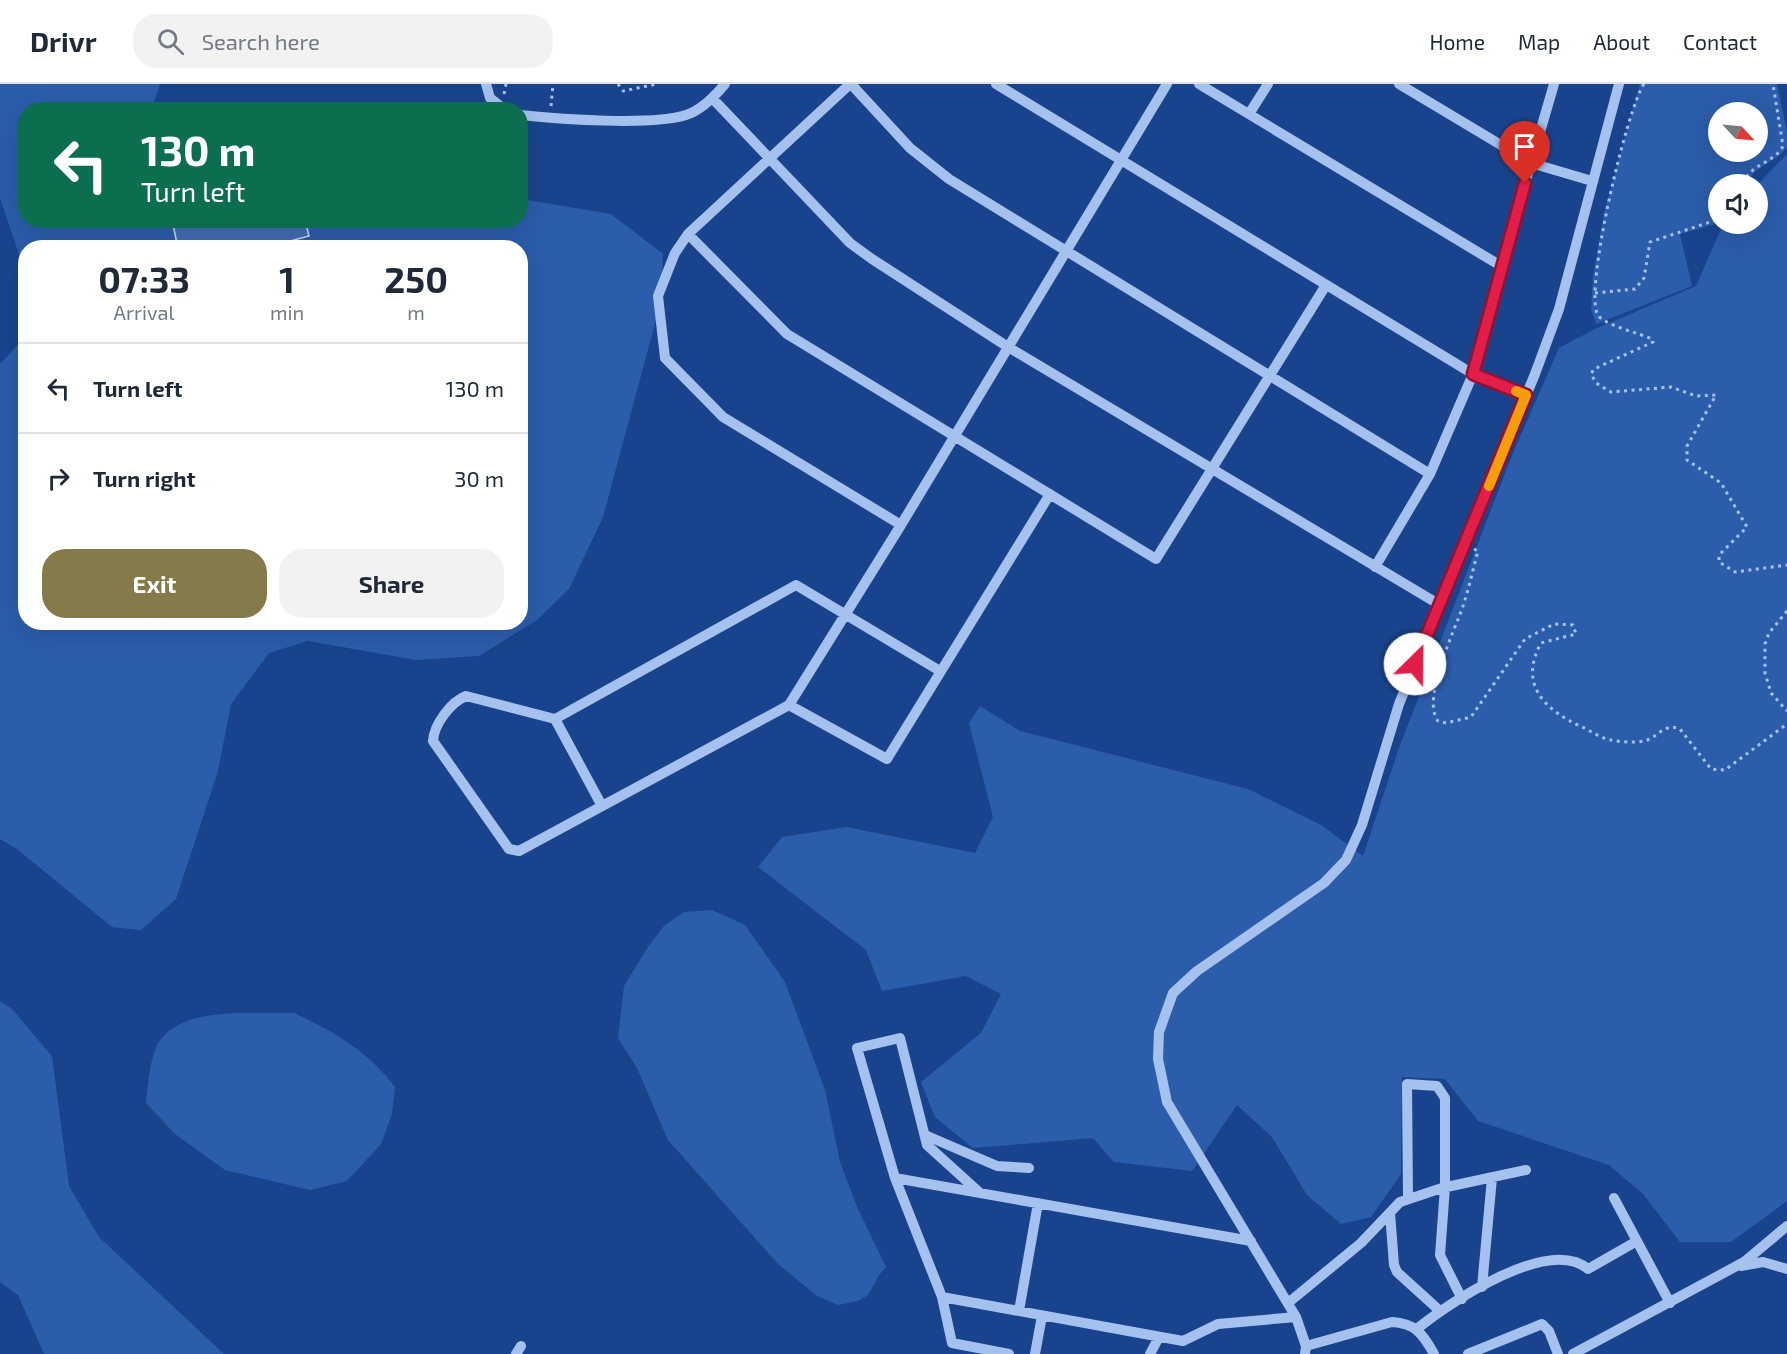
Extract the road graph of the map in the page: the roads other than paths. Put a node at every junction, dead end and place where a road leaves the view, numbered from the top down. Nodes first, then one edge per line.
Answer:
1 (486, 84) edge
2 (725, 84) edge
3 (851, 84) edge
4 (996, 84) edge
5 (1167, 84) edge
6 (1199, 84) edge
7 (1268, 84) edge
8 (1399, 84) edge
9 (1554, 84) edge
10 (1619, 84) edge
11 (713, 99) junction
12 (492, 102) edge
13 (1250, 114) junction
14 (528, 116) edge
15 (770, 160) junction
16 (1121, 161) junction
17 (1531, 163) junction
18 (1592, 181) junction
19 (688, 234) junction
20 (1066, 251) junction
21 (1501, 266) junction
22 (1326, 285) junction
23 (1008, 346) junction
24 (1473, 374) junction
25 (1269, 376) junction
26 (1526, 395) junction
27 (955, 436) junction
28 (1212, 469) junction
29 (1430, 474) junction
30 (1050, 494) junction
31 (901, 525) junction
32 (1375, 567) junction
33 (1440, 605) junction
34 (845, 615) junction
35 (940, 671) junction
36 (789, 705) junction
37 (555, 719) junction
38 (602, 806) junction
39 (925, 1135) junction
40 (1029, 1168) dead end
41 (1526, 1170) dead end
42 (895, 1178) junction
43 (1492, 1178) junction
44 (1445, 1187) junction
45 (980, 1193) junction
46 (1408, 1198) junction
47 (1614, 1198) dead end
48 (1038, 1203) junction
49 (1389, 1213) junction
50 (1787, 1226) edge
51 (1251, 1240) junction
52 (1637, 1241) junction
53 (1735, 1267) junction
54 (1787, 1269) edge
55 (1482, 1287) junction
56 (942, 1297) junction
57 (1462, 1299) junction
58 (1670, 1303) junction
59 (1288, 1304) junction
60 (1019, 1311) junction
61 (1440, 1311) junction
62 (1042, 1316) junction
63 (1296, 1317) junction
64 (1418, 1328) junction
65 (1159, 1337) junction
66 (1306, 1350) edge
67 (1009, 1354) edge
68 (1035, 1354) edge
69 (1150, 1354) edge
70 (1434, 1354) edge
71 (1467, 1354) edge
72 (1558, 1354) edge
73 (1574, 1354) edge

1 - 12 street
2 - 11 street
3 - 15 street
3 - 20 street
4 - 16 street
5 - 16 street
6 - 13 street
7 - 13 street
8 - 17 street
9 - 17 street
10 - 18 street
11 - 14 street
11 - 15 street
13 - 21 street
15 - 19 street
15 - 23 street
16 - 20 street
16 - 22 street
17 - 18 street
17 - 21 street
18 - 26 street
19 - 27 street
19 - 31 street
20 - 23 street
20 - 25 street
21 - 24 street
22 - 24 street
22 - 25 street
23 - 27 street
23 - 28 street
24 - 26 street
24 - 29 street
25 - 28 street
25 - 29 street
26 - 33 street
27 - 30 street
27 - 31 street
28 - 30 street
28 - 32 street
29 - 32 street
30 - 35 street
31 - 34 street
32 - 33 street
33 - 51 street
34 - 35 street
34 - 36 street
34 - 37 street
35 - 36 street
36 - 38 street
37 - 38 street
37 - 38 street
39 - 40 street
39 - 42 street
39 - 45 street
41 - 43 street
42 - 45 street
42 - 56 street
43 - 44 street
43 - 55 street
44 - 46 street
44 - 46 street
44 - 57 street
45 - 48 street
46 - 49 street
47 - 52 street
48 - 51 street
48 - 60 street
49 - 59 street
49 - 61 street
50 - 53 street
51 - 59 street
52 - 55 street
52 - 58 street
53 - 54 street
53 - 58 street
55 - 57 street
56 - 60 street
56 - 67 street
57 - 61 street
58 - 73 street
59 - 63 street
60 - 62 street
61 - 64 street
62 - 65 street
62 - 68 street
63 - 65 street
63 - 66 street
64 - 66 street
64 - 70 street
65 - 69 street
71 - 72 street

